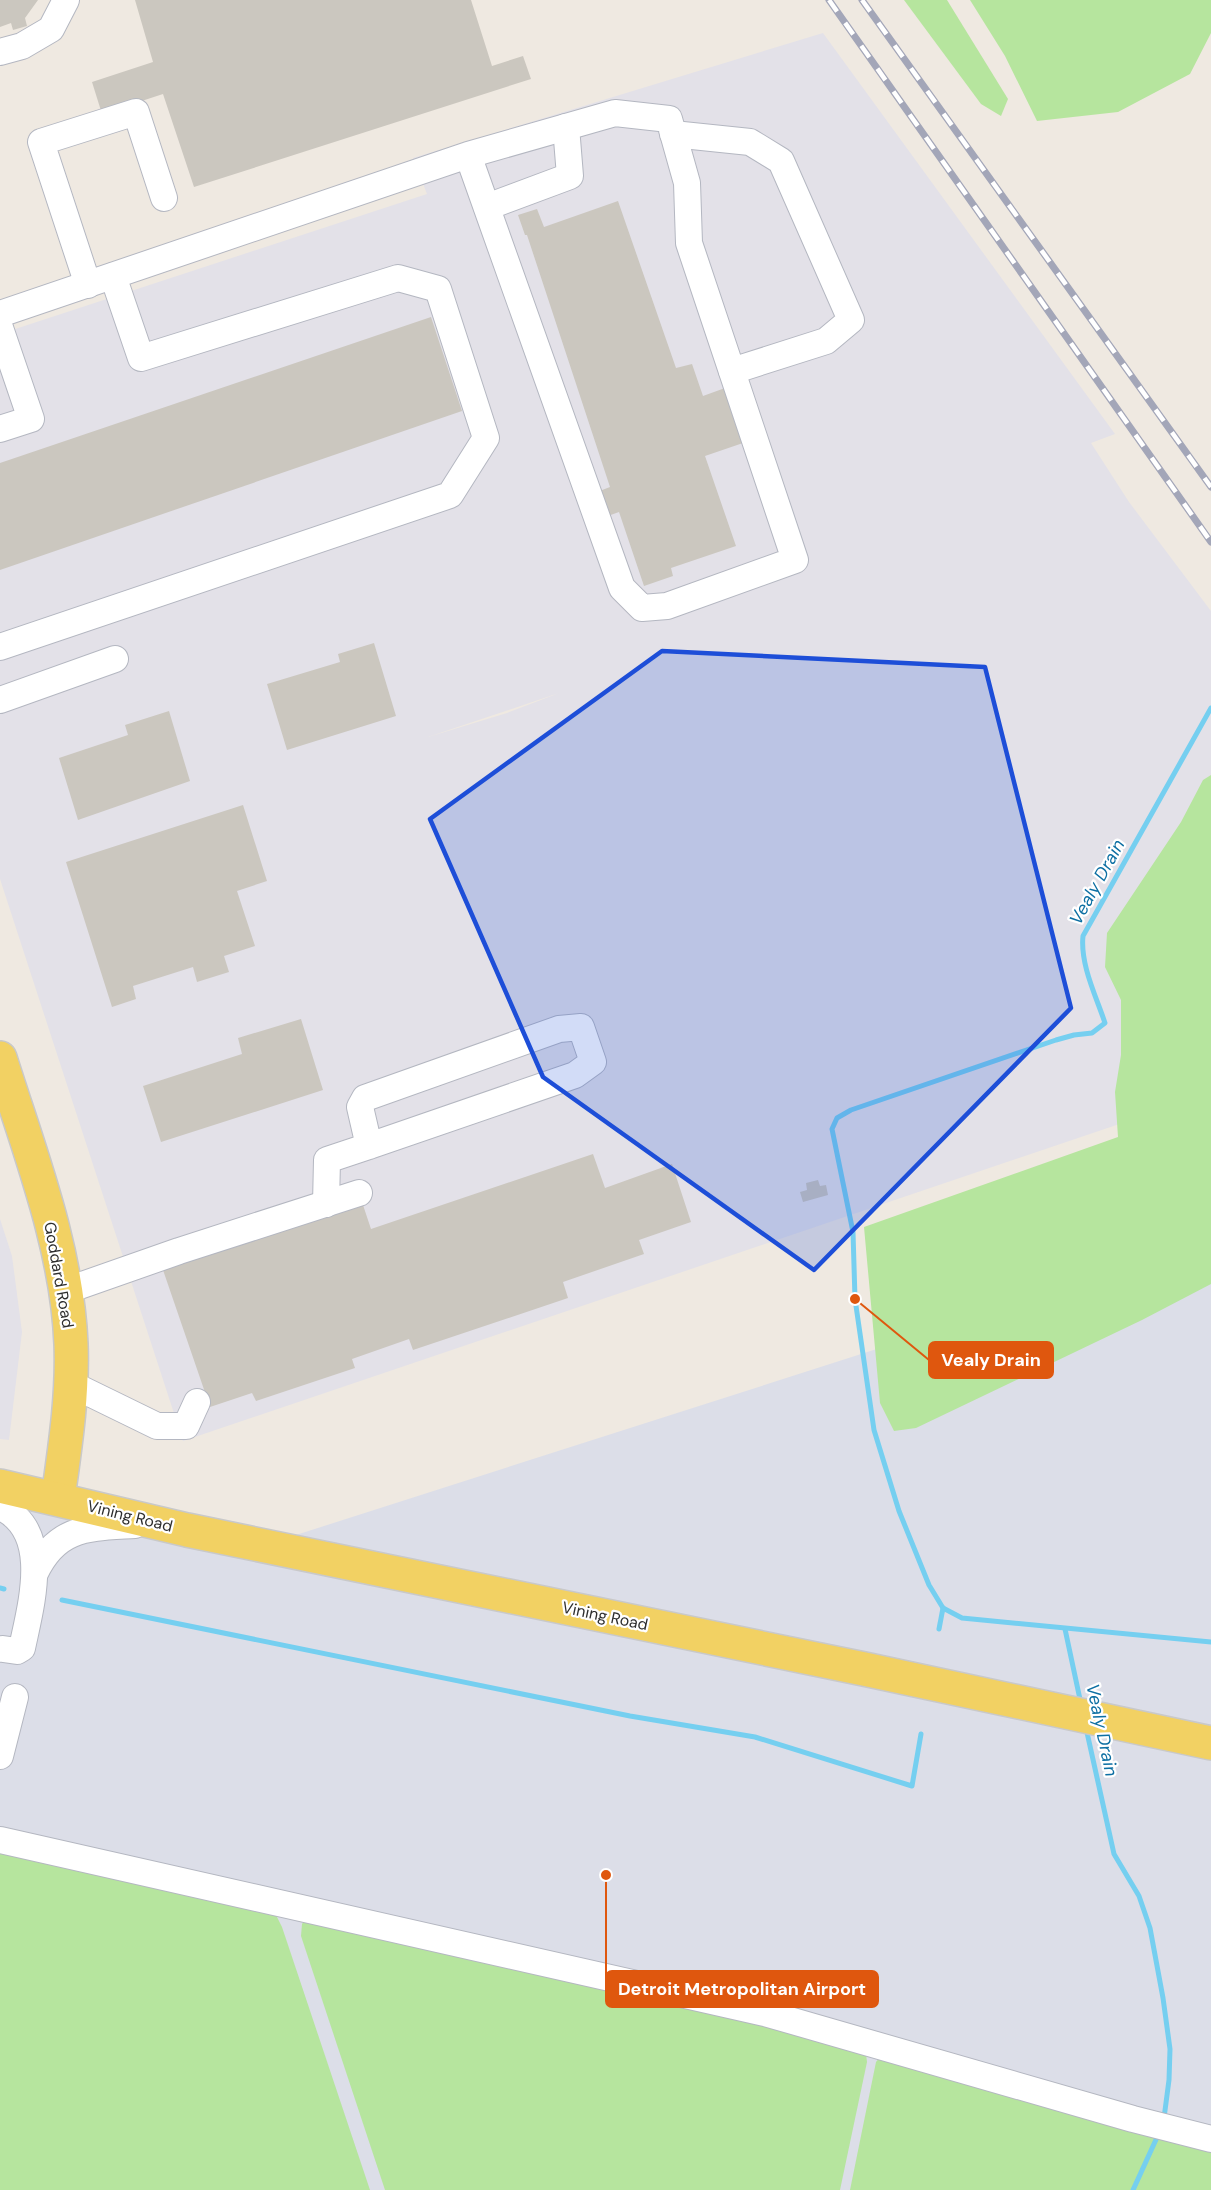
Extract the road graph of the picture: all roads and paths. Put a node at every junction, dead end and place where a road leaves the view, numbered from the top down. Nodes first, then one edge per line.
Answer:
1 (66, 0) edge
2 (0, 52) edge
3 (566, 127) junction
4 (673, 135) junction
5 (468, 155) junction
6 (164, 198) dead end
7 (487, 207) junction
8 (113, 276) junction
9 (87, 285) junction
10 (0, 315) edge
11 (0, 328) edge
12 (732, 371) junction
13 (7, 373) edge
14 (0, 429) edge
15 (0, 647) edge
16 (114, 659) dead end
17 (0, 700) edge
18 (2, 1072) edge
19 (369, 1146) junction
20 (358, 1193) dead end
21 (326, 1204) junction
22 (65, 1291) junction
23 (71, 1384) junction
24 (197, 1402) dead end
25 (0, 1486) edge
26 (58, 1498) junction
27 (0, 1508) edge
28 (162, 1524) junction
29 (35, 1573) junction
30 (3, 1649) dead end
31 (15, 1697) dead end
32 (1211, 1743) edge
33 (0, 1755) edge
34 (0, 1840) edge
35 (1207, 2138) edge

1 - 2 street
3 - 4 street
3 - 5 street
3 - 7 street
4 - 12 street
4 - 12 street
5 - 7 street
5 - 8 street
6 - 9 street
7 - 12 street
8 - 9 street
8 - 15 street
9 - 10 street
11 - 13 street
13 - 14 street
16 - 17 street
18 - 22 main road, Goddard Road
19 - 19 street
19 - 21 street
20 - 21 street
21 - 22 street
22 - 23 main road, Goddard Road
23 - 24 street
23 - 26 main road, Goddard Road
25 - 26 main road, Vining Road
26 - 28 main road, Vining Road
27 - 29 street
28 - 29 street
28 - 32 main road, Vining Road
29 - 30 street
31 - 33 street
34 - 35 street

